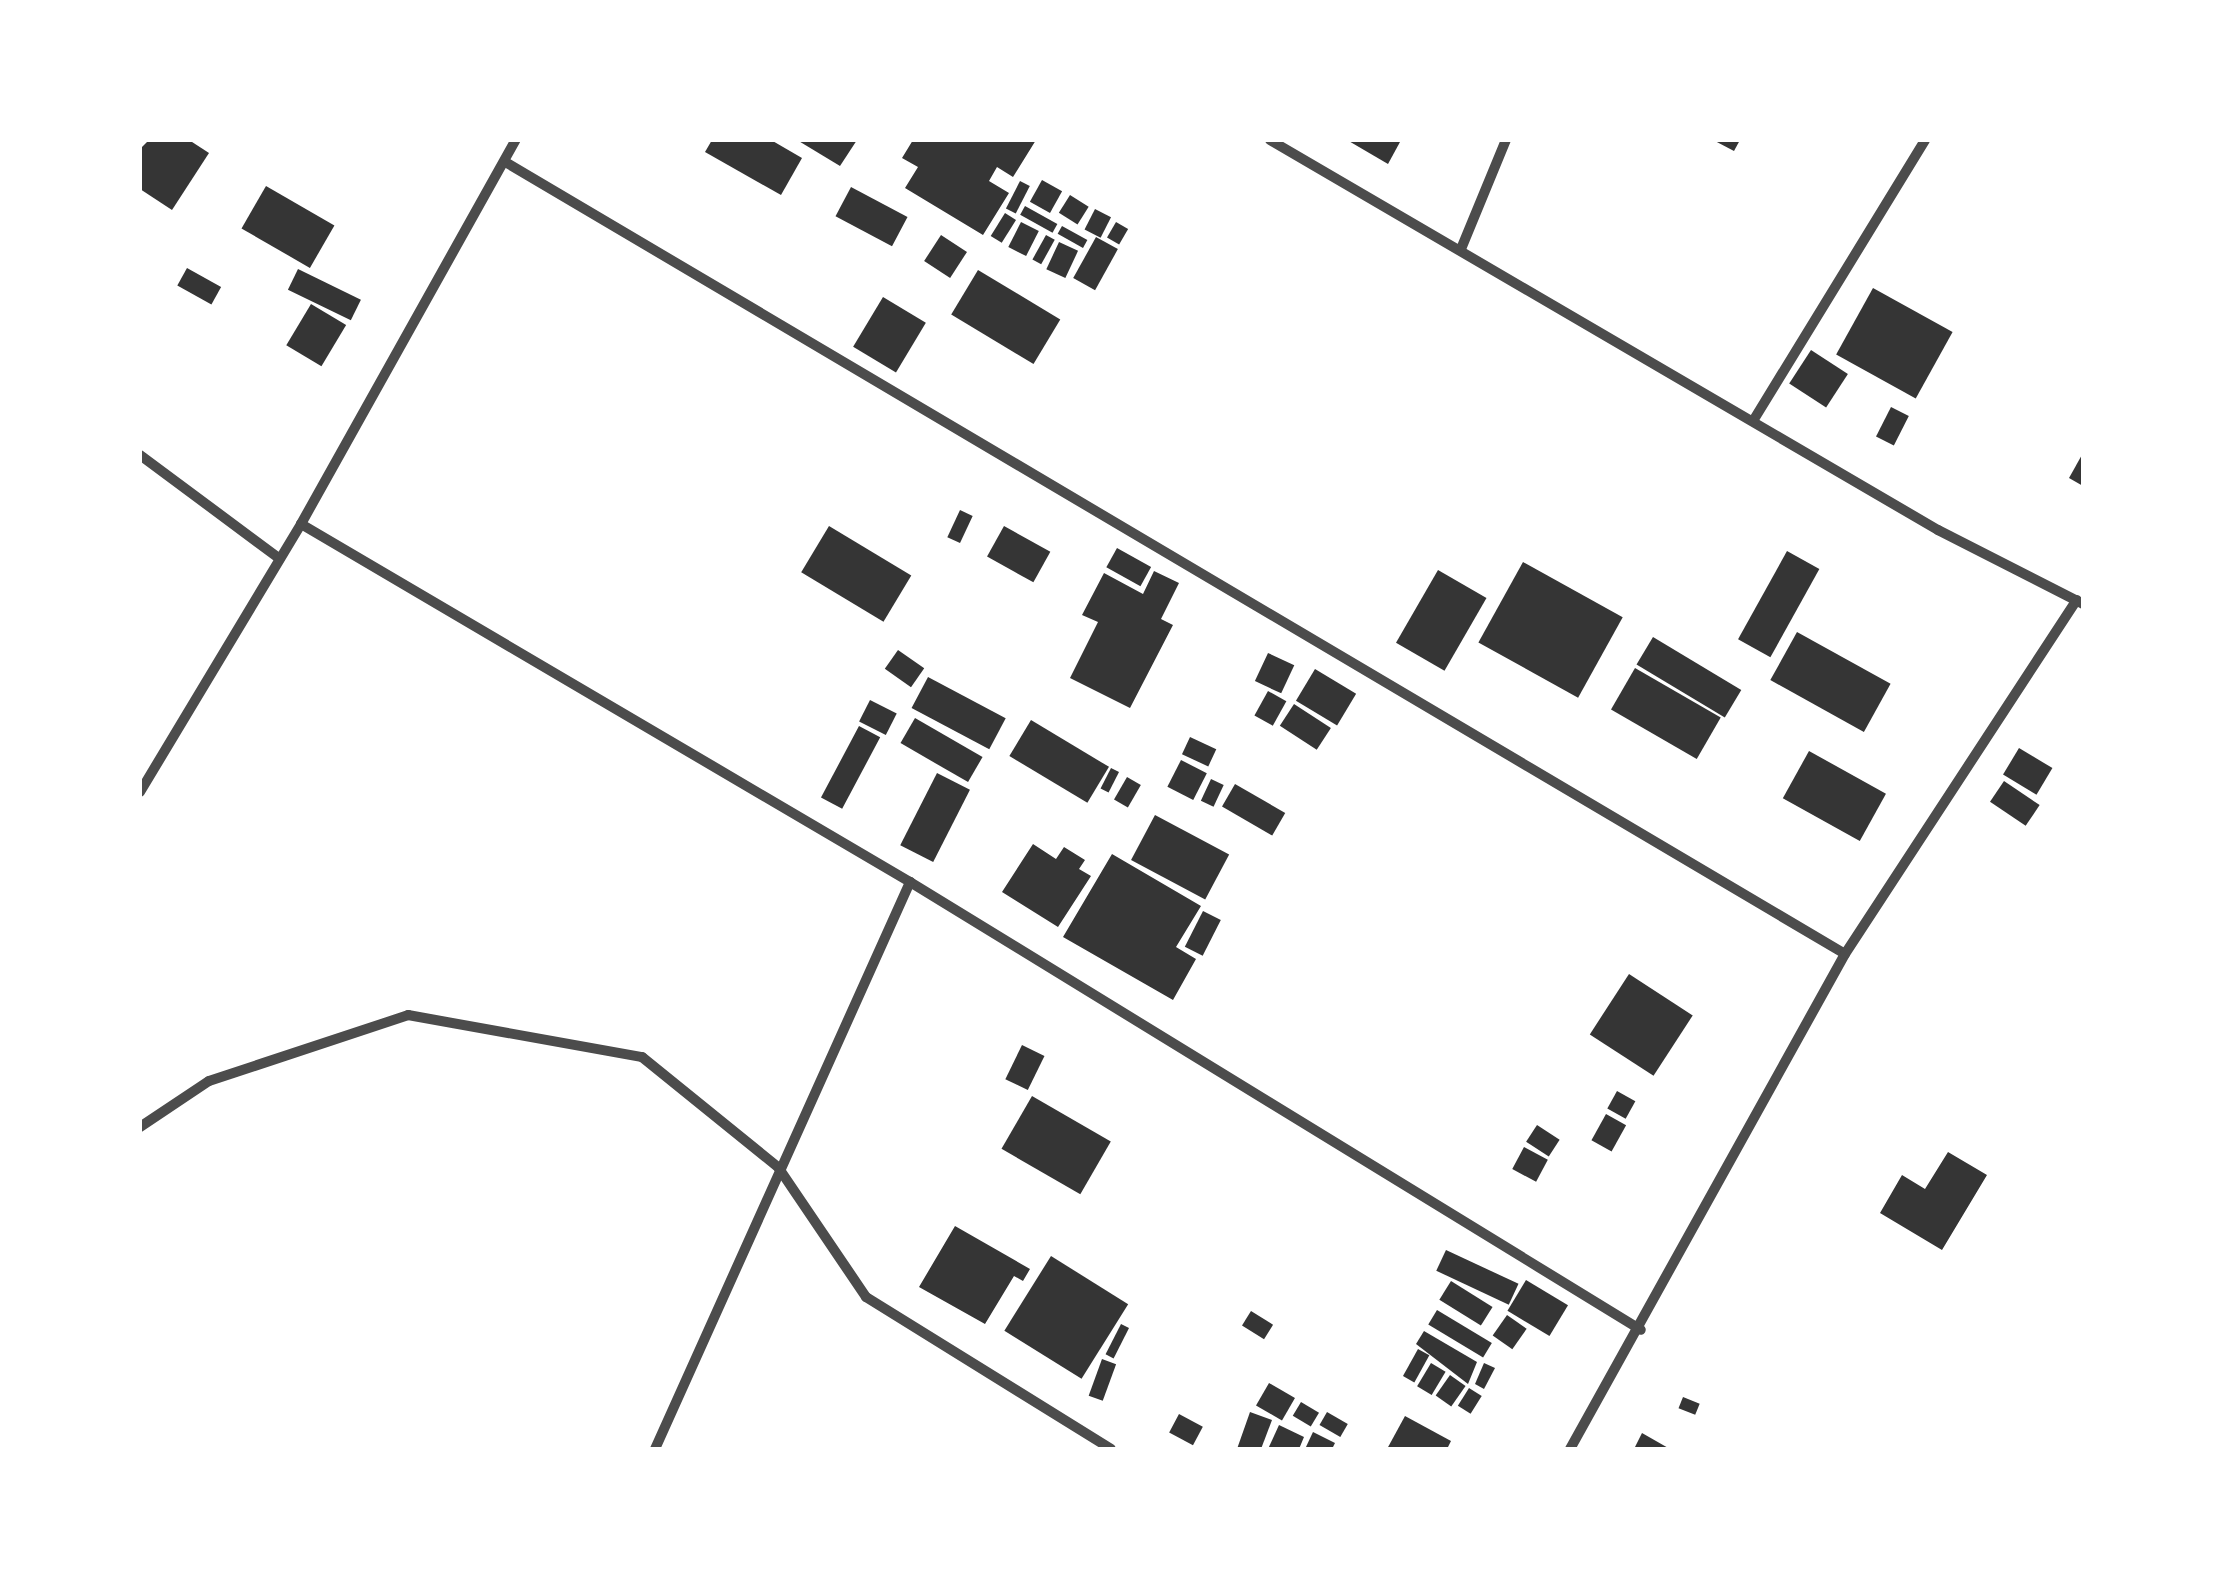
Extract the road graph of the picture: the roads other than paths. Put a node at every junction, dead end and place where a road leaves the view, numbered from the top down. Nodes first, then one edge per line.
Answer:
1 (516, 140) edge
2 (1270, 140) edge
3 (1506, 140) edge
4 (1925, 140) edge
5 (507, 163) junction
6 (1461, 250) junction
7 (1753, 421) junction
8 (140, 454) edge
9 (301, 524) junction
10 (280, 559) junction
11 (2080, 602) edge
12 (140, 792) edge
13 (910, 882) junction
14 (1845, 954) junction
15 (140, 1127) edge
16 (778, 1167) junction
17 (1641, 1330) junction
18 (654, 1449) edge
19 (1111, 1449) edge
20 (1570, 1449) edge

1 - 5 street
2 - 6 street
3 - 6 street
4 - 7 street
5 - 9 street
5 - 14 street
6 - 7 street
7 - 11 street
8 - 10 street
9 - 10 street
9 - 13 street
10 - 12 street
11 - 14 street
13 - 16 street
13 - 17 street
14 - 17 street
15 - 16 street
16 - 18 street
16 - 19 street
17 - 20 street

